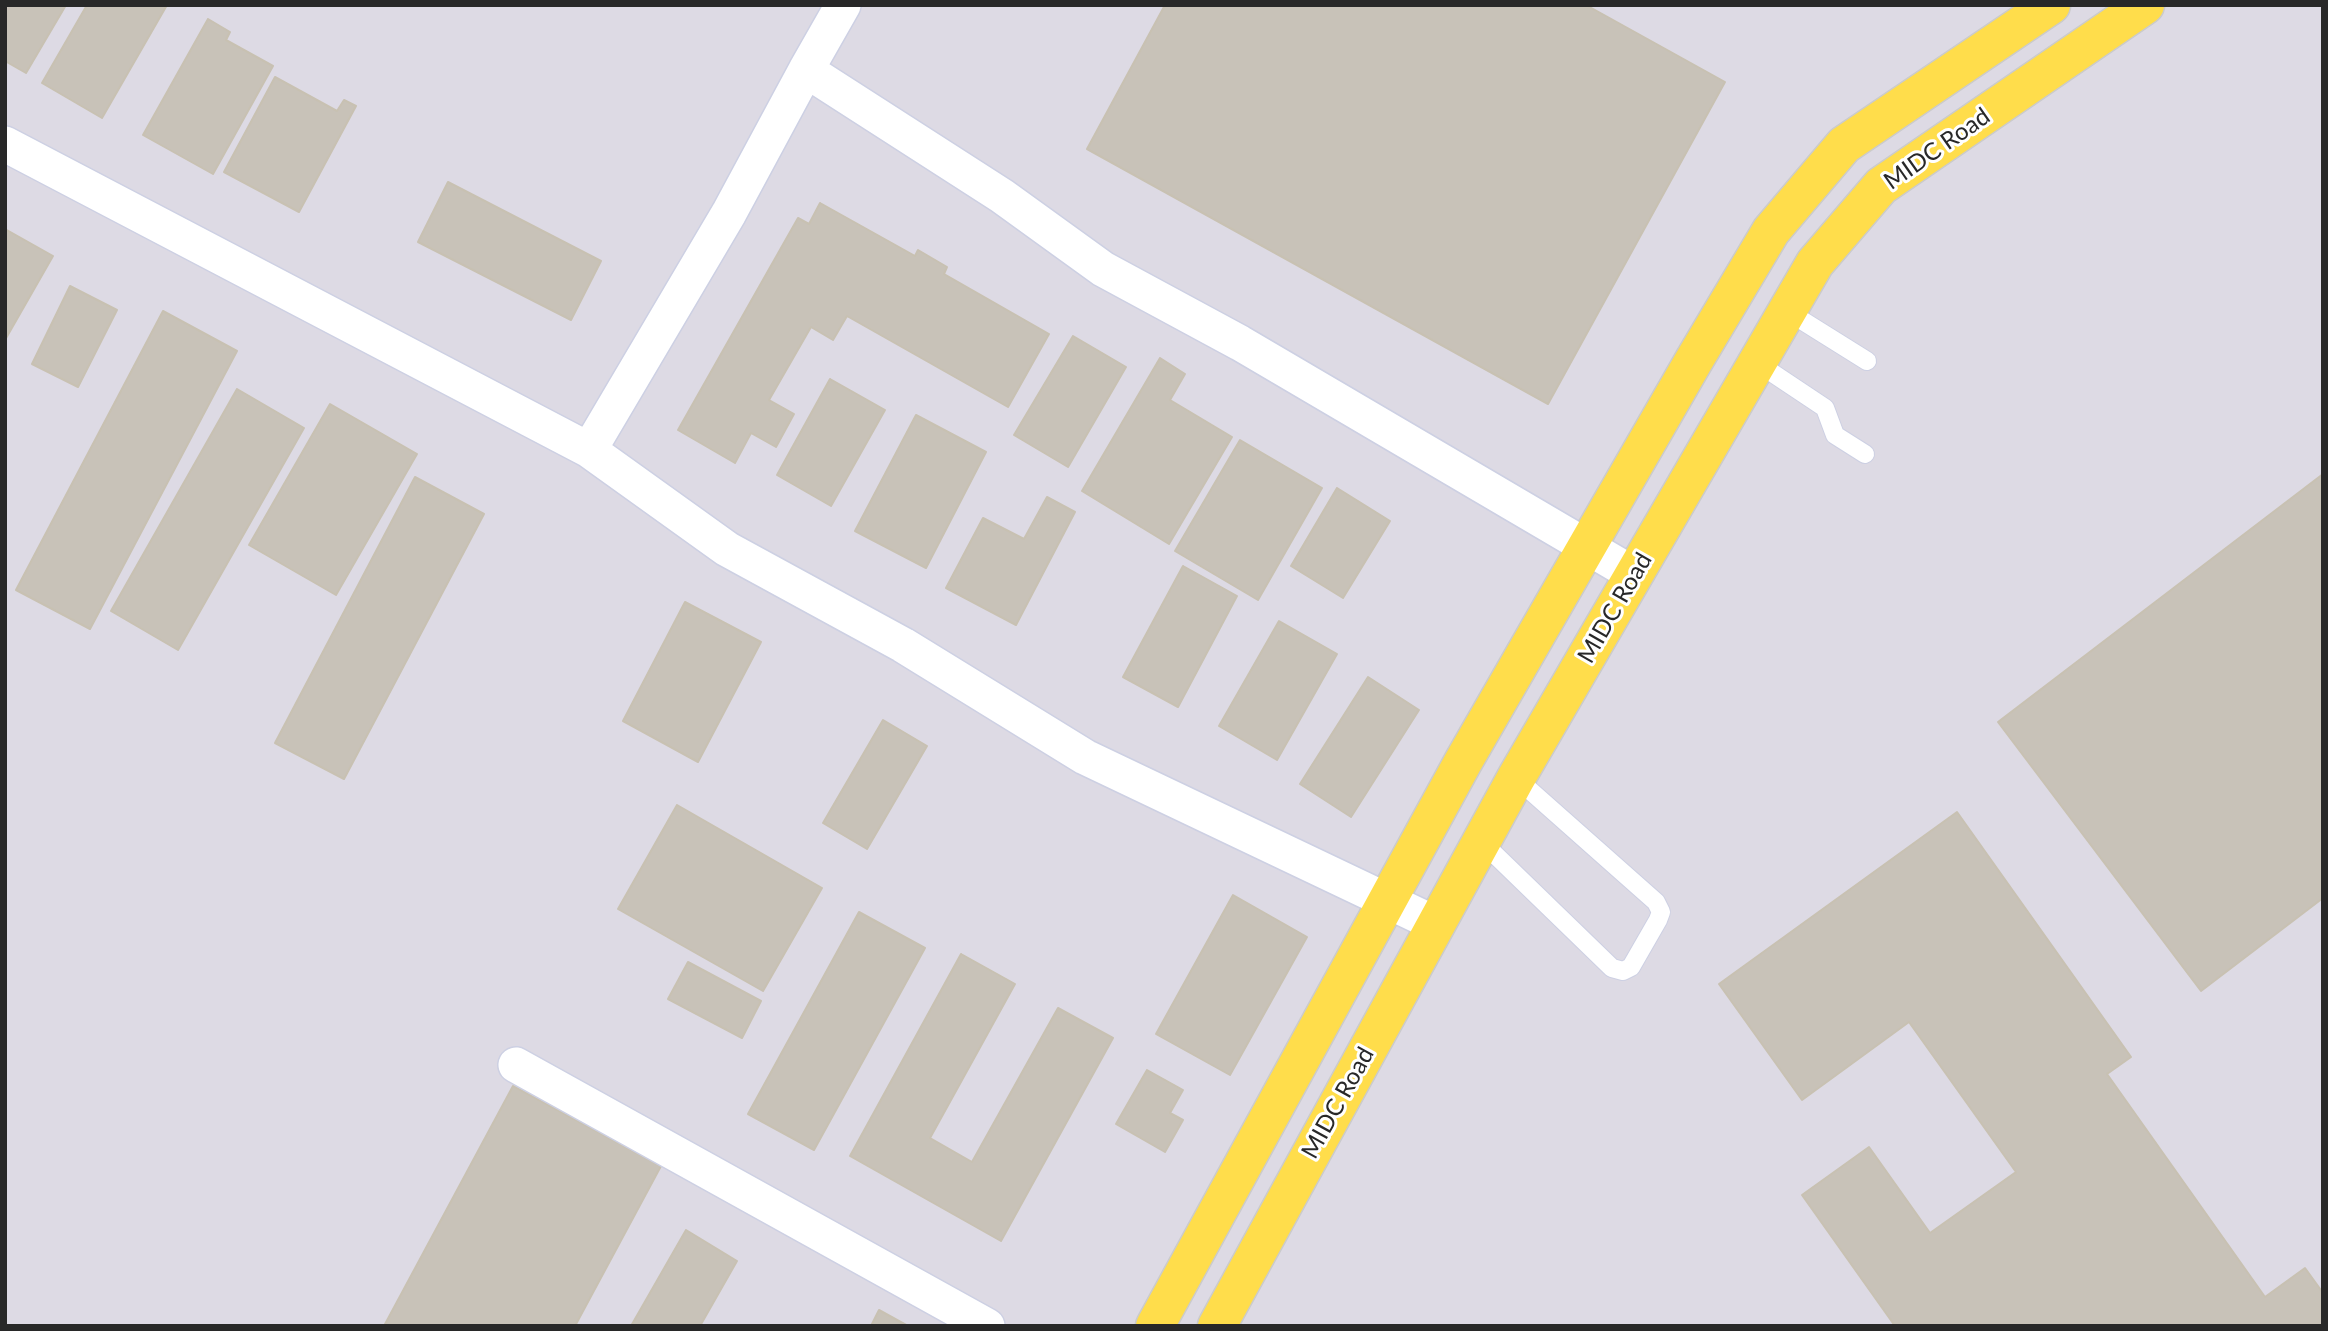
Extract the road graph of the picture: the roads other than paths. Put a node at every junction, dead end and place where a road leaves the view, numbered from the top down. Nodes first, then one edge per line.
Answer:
1 (843, 5) edge
2 (2051, 5) edge
3 (2145, 5) edge
4 (806, 70) junction
5 (5, 144) edge
6 (1787, 311) junction
7 (1867, 361) dead end
8 (1756, 362) junction
9 (589, 450) junction
10 (1865, 454) dead end
11 (1588, 548) junction
12 (1635, 575) junction
13 (1516, 778) junction
14 (1482, 842) junction
15 (1387, 901) junction
16 (1436, 924) junction
17 (516, 1065) dead end
18 (987, 1326) edge
19 (1155, 1326) edge
20 (1217, 1326) edge

1 - 4 street
2 - 11 main road
3 - 6 main road, MIDC Road
4 - 9 street
4 - 11 street
5 - 9 street
6 - 7 lane
6 - 8 main road, MIDC Road
8 - 10 lane
8 - 12 main road, MIDC Road
9 - 15 street
11 - 12 street
11 - 15 main road
12 - 13 main road, MIDC Road
13 - 14 main road, MIDC Road
13 - 14 lane
14 - 16 main road, MIDC Road
15 - 16 street
15 - 19 main road
16 - 20 main road, MIDC Road
17 - 18 street

